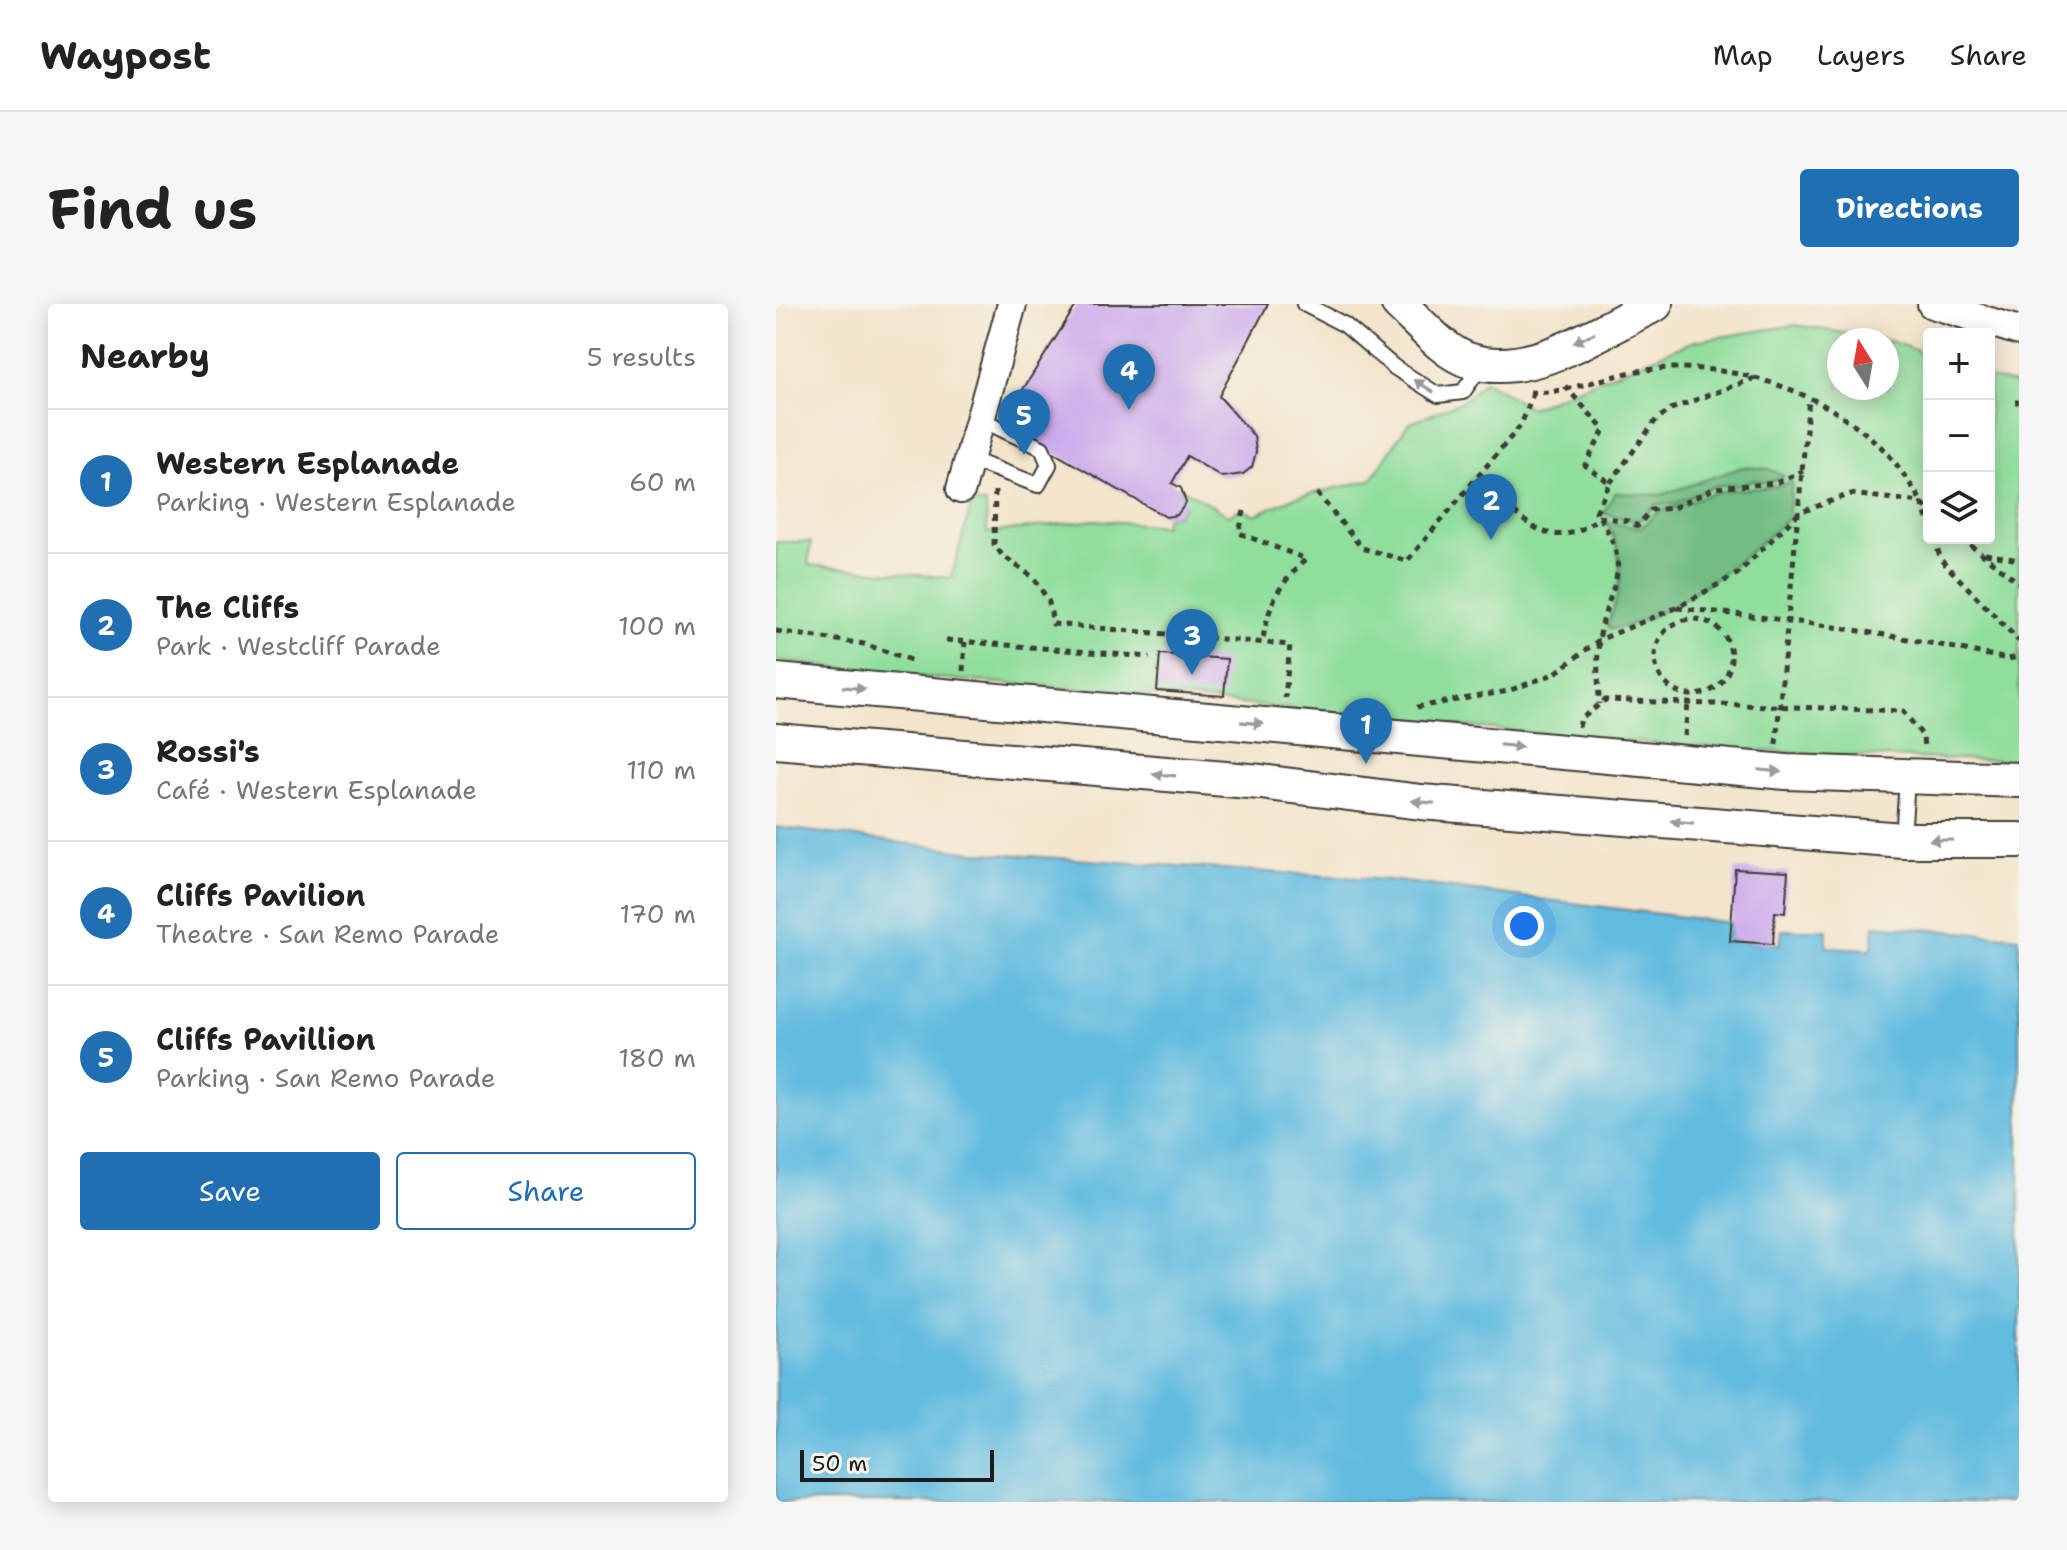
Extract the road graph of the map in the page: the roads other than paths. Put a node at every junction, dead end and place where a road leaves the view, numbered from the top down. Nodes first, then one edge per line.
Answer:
1 (1012, 304) edge
2 (1304, 304) edge
3 (1399, 304) edge
4 (1427, 304) edge
5 (1655, 304) edge
6 (1932, 304) edge
7 (2019, 331) edge
8 (1449, 348) junction
9 (1484, 363) junction
10 (980, 419) junction
11 (969, 459) junction
12 (961, 489) dead end
13 (776, 681) edge
14 (776, 741) edge
15 (1916, 771) junction
16 (2019, 780) edge
17 (1903, 840) junction
18 (2019, 840) edge

1 - 10 street
9 -> 2 lane
3 - 8 street
4 - 8 street
5 -> 9 street
6 - 7 street
8 - 9 street
10 - 11 street
10 - 11 lane
11 - 12 street
13 -> 15 street
17 -> 14 street
15 - 16 street
15 - 17 lane
18 -> 17 street

